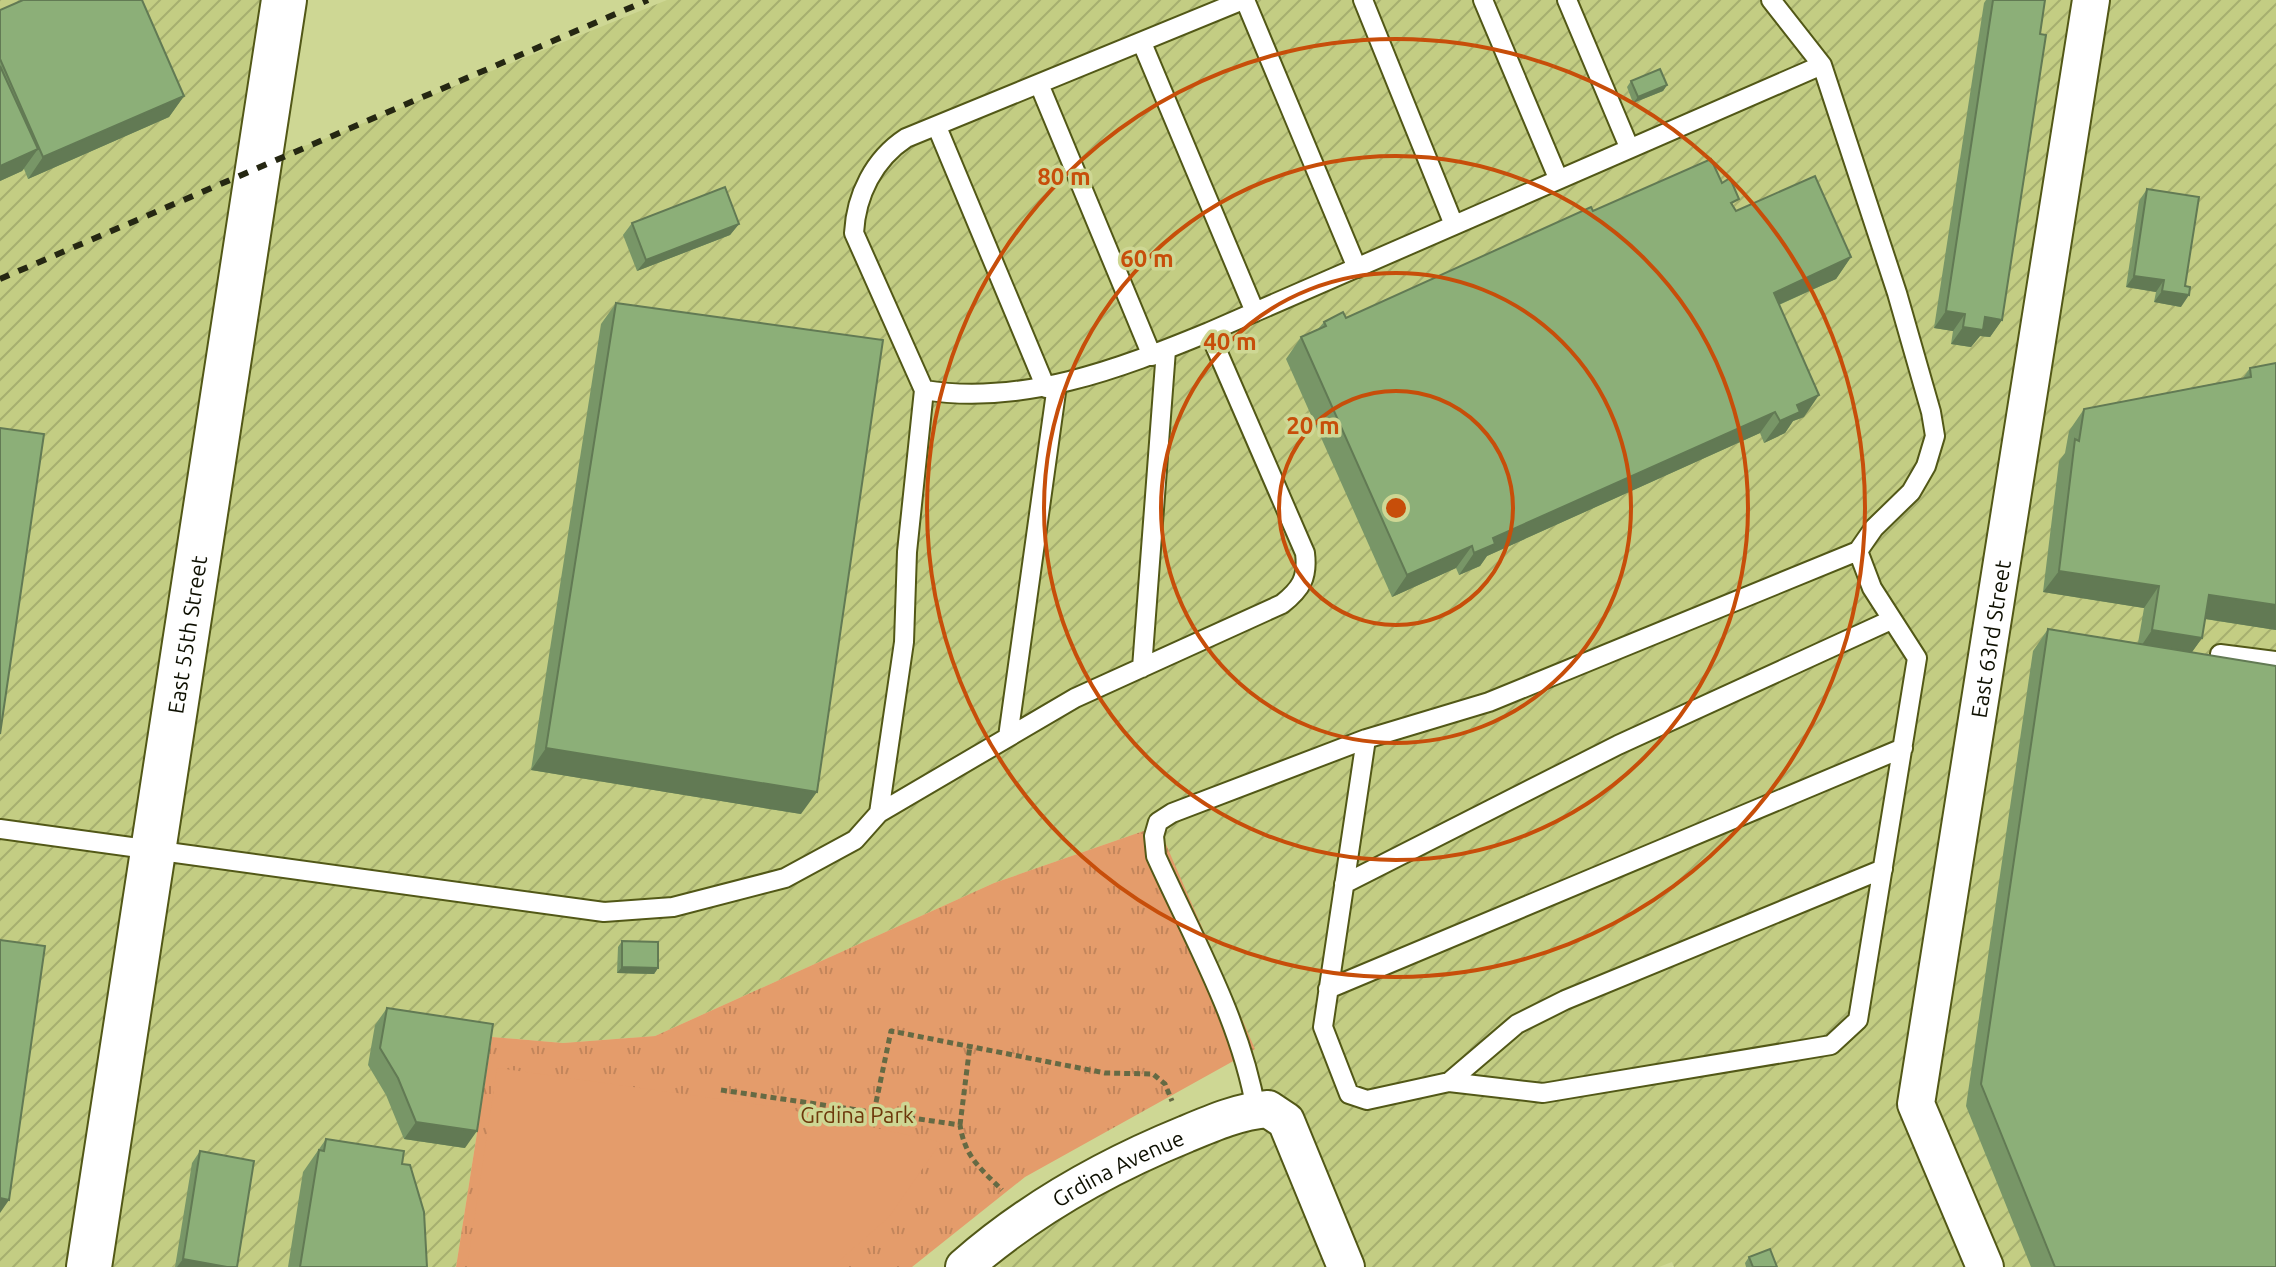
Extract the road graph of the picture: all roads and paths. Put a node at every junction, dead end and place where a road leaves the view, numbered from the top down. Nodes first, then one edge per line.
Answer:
1 (284, 0) edge
2 (1244, 0) edge
3 (1363, 0) edge
4 (1483, 0) edge
5 (1567, 0) edge
6 (1771, 0) edge
7 (2091, 0) edge
8 (1142, 43) junction
9 (1822, 65) junction
10 (1039, 84) junction
11 (937, 127) junction
12 (1629, 147) junction
13 (1558, 178) junction
14 (1454, 225) junction
15 (1357, 268) junction
16 (1255, 312) junction
17 (1209, 332) junction
18 (1159, 353) junction
19 (1051, 387) junction
20 (924, 390) junction
21 (1858, 551) junction
22 (1891, 620) junction
23 (2220, 654) edge
24 (2276, 661) edge
25 (1142, 668) junction
26 (1008, 737) junction
27 (1366, 739) junction
28 (1903, 748) junction
29 (879, 813) junction
30 (0, 829) edge
31 (155, 848) junction
32 (1883, 869) junction
33 (1344, 884) junction
34 (1328, 989) junction
35 (970, 1045) junction
36 (1449, 1082) junction
37 (721, 1090) dead end
38 (1173, 1105) dead end
39 (874, 1112) junction
40 (1271, 1115) junction
41 (960, 1125) junction
42 (1009, 1197) dead end
43 (89, 1267) edge
44 (964, 1267) edge
45 (1346, 1267) edge
46 (1985, 1267) edge

1 - 31 main road, East 55th Street
2 - 8 lane
2 - 15 lane
3 - 14 lane
4 - 13 lane
5 - 12 lane
6 - 9 lane
7 - 46 street, East 63rd Street
8 - 10 lane
8 - 16 lane
9 - 12 lane
9 - 21 lane
10 - 11 lane
10 - 18 lane
11 - 19 lane
11 - 20 lane
12 - 13 lane
13 - 14 lane
14 - 15 lane
15 - 16 lane
16 - 17 lane
17 - 18 lane
17 - 25 lane
18 - 19 lane
18 - 25 lane
19 - 20 lane
19 - 26 lane
20 - 29 lane
21 - 22 lane
21 - 27 lane
22 - 28 lane
22 - 33 lane
23 - 24 lane
25 - 26 lane
26 - 29 lane
27 - 33 lane
27 - 40 lane
28 - 32 lane
28 - 34 lane
29 - 31 lane
30 - 31 lane
31 - 43 main road, East 55th Street
32 - 36 lane
32 - 36 lane
33 - 34 lane
34 - 36 lane
35 - 38 path
35 - 39 path
35 - 41 path
37 - 39 path
39 - 41 path
40 - 44 street, Grdina Avenue
40 - 45 street
41 - 42 path

